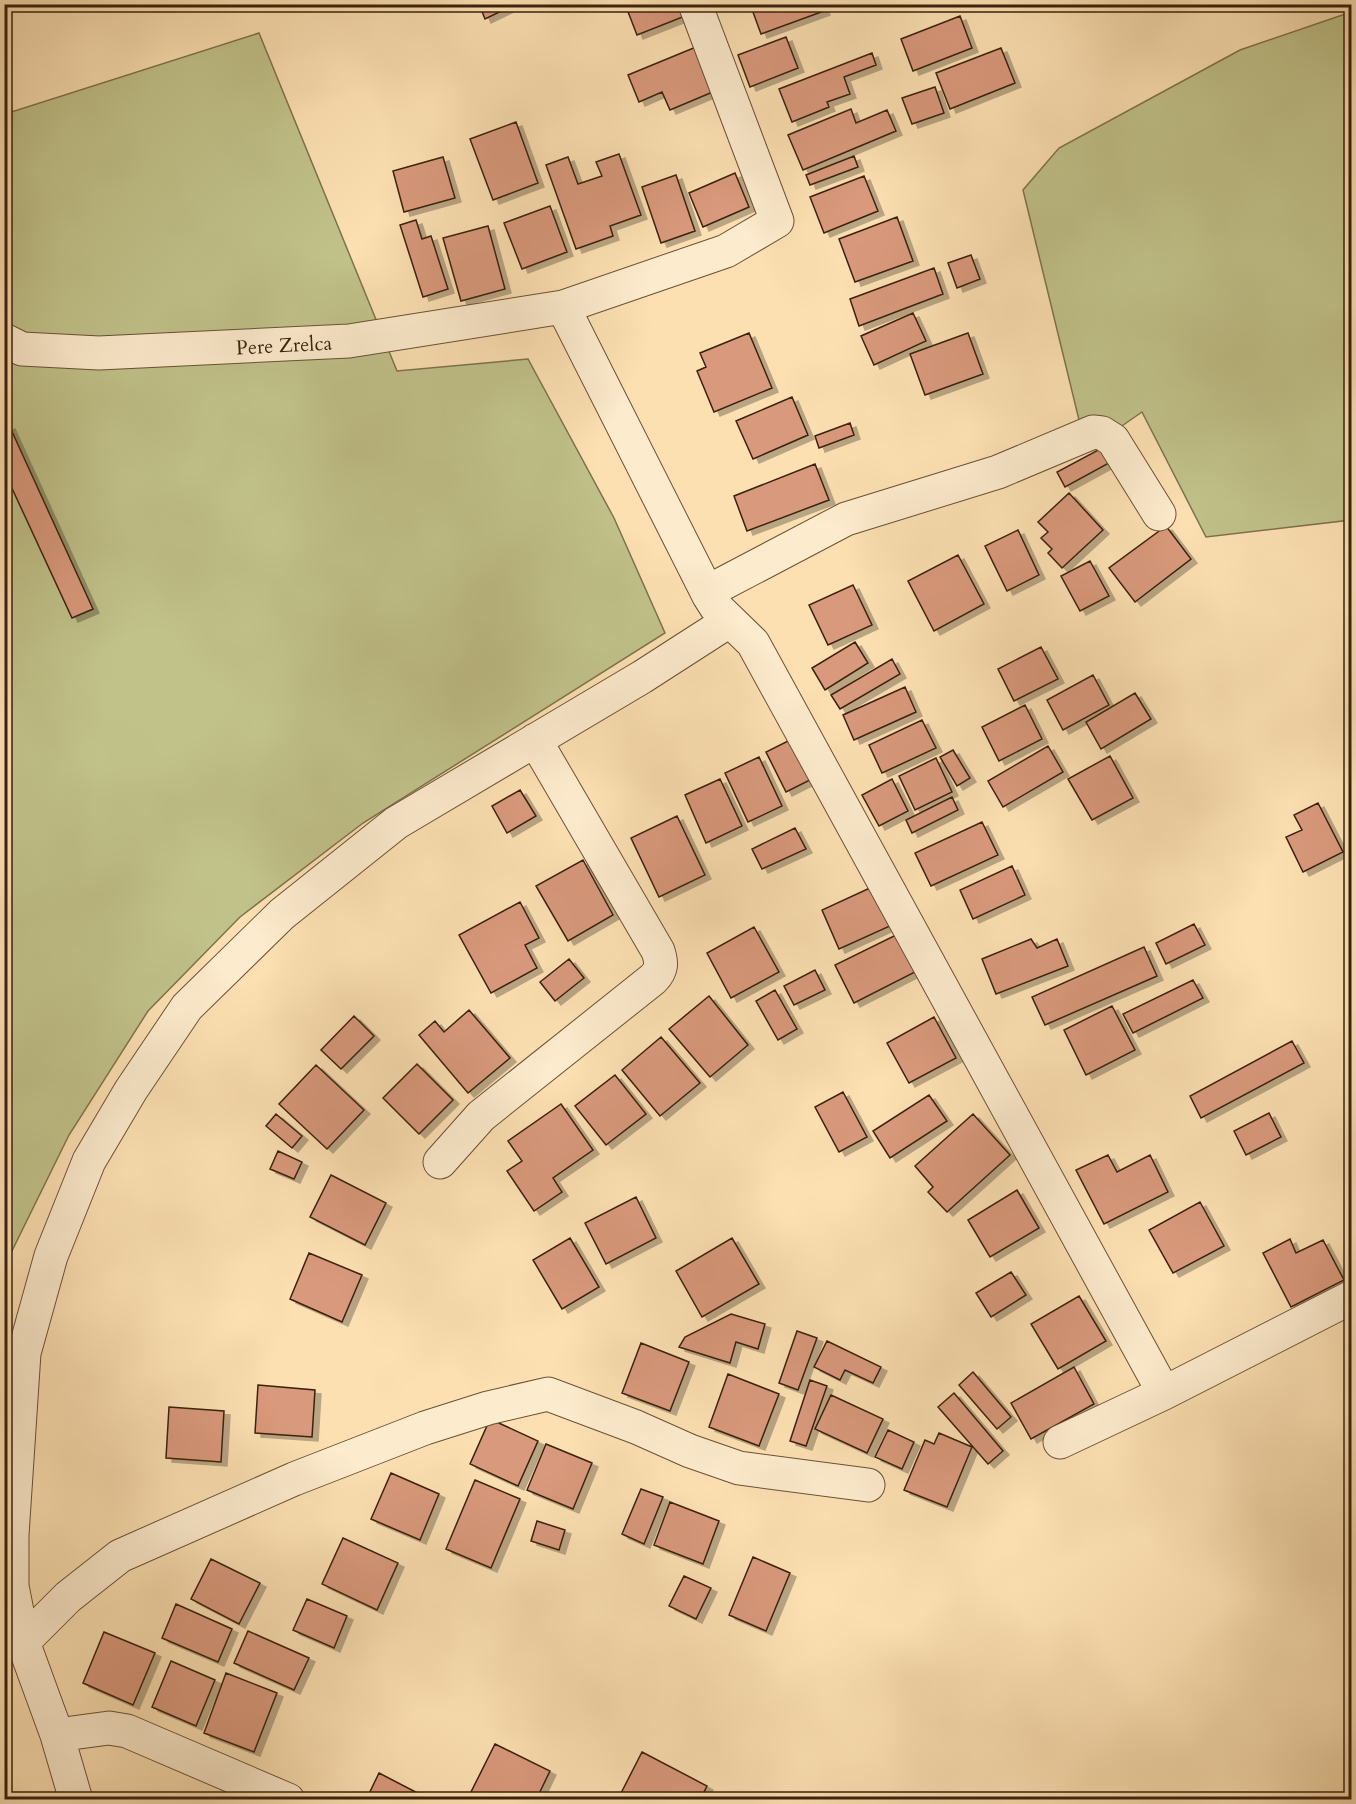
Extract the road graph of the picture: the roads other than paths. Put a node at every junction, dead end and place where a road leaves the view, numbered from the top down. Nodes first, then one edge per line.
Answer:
1 (695, 4) edge
2 (562, 307) junction
3 (4, 340) edge
4 (1159, 514) dead end
5 (707, 592) junction
6 (729, 621) junction
7 (535, 740) junction
8 (440, 1162) dead end
9 (1352, 1297) edge
10 (1164, 1393) junction
11 (1060, 1442) dead end
12 (868, 1485) dead end
13 (24, 1642) junction
14 (57, 1735) junction
15 (76, 1800) edge
16 (288, 1800) edge

1 - 2 street, Pere Zrelca
2 - 3 street, Pere Zrelca
2 - 5 street
4 - 5 street
5 - 6 street
6 - 7 street
6 - 10 street
7 - 8 street
7 - 13 street
9 - 10 street
10 - 11 street
12 - 13 street
13 - 14 street
14 - 15 street
14 - 16 street

